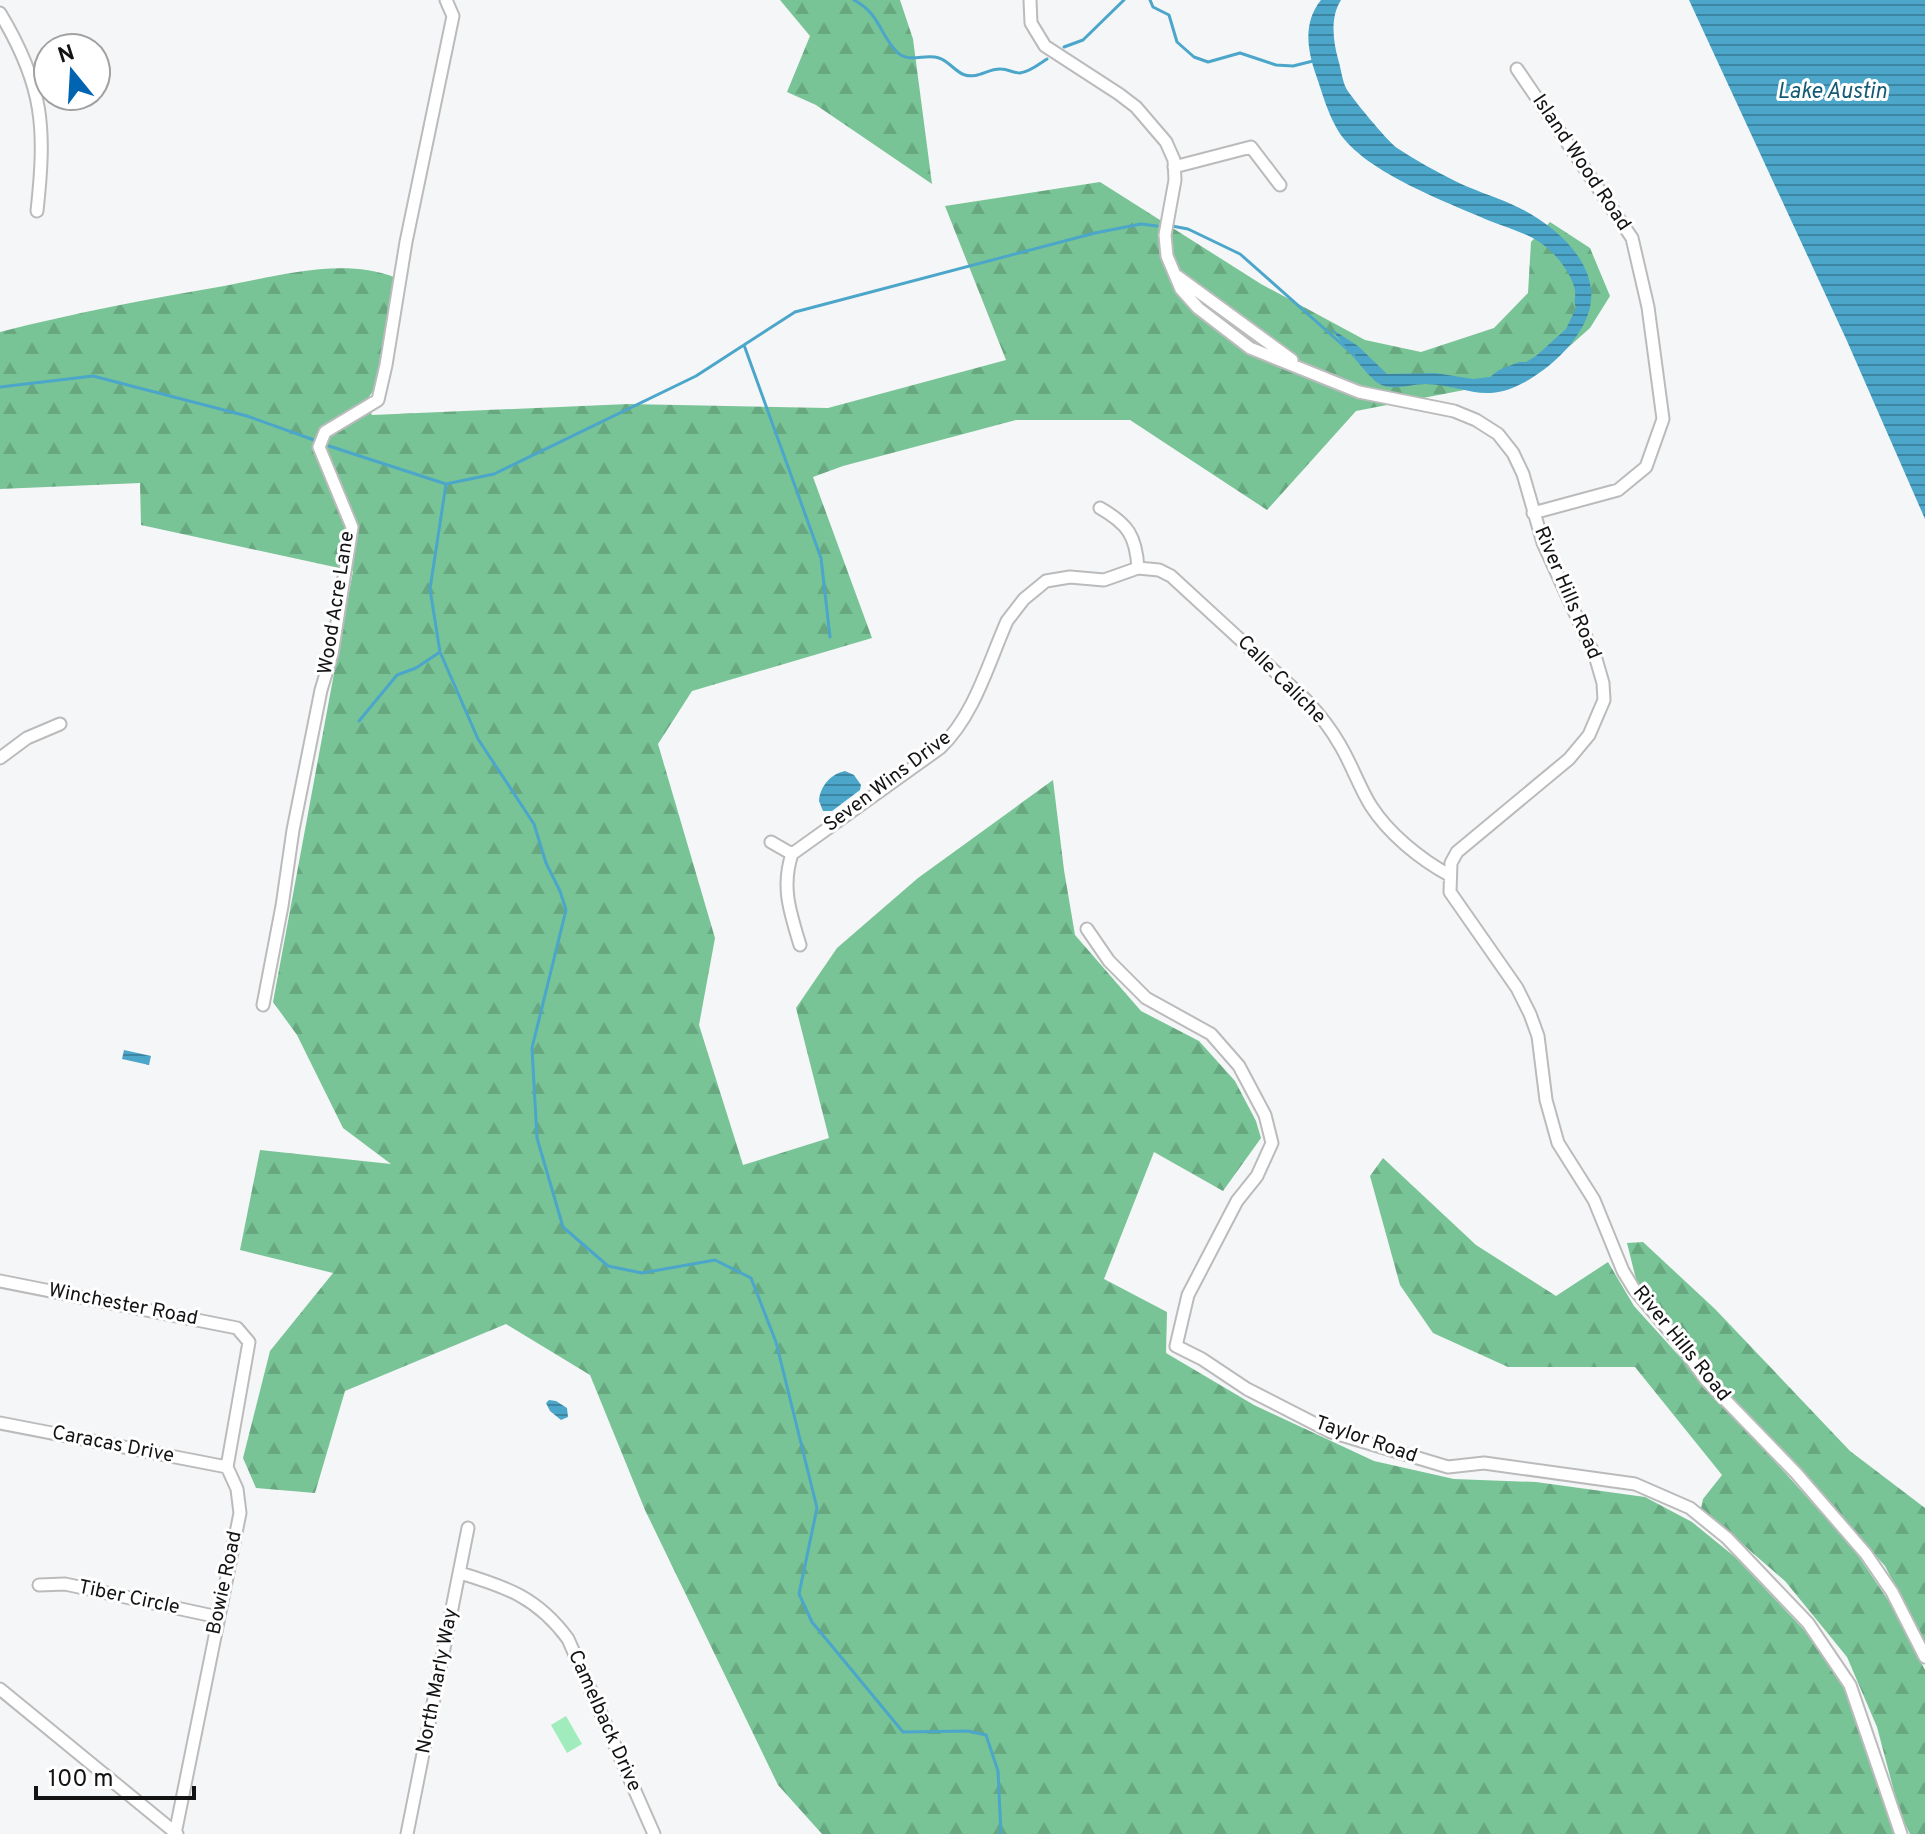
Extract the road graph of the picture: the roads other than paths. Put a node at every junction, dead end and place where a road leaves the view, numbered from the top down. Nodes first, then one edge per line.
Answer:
1 (446, 0) edge
2 (1030, 0) edge
3 (0, 13) edge
4 (1517, 69) dead end
5 (1174, 167) junction
6 (1280, 185) dead end
7 (37, 211) dead end
8 (1100, 508) dead end
9 (1533, 513) junction
10 (1138, 568) junction
11 (60, 724) dead end
12 (0, 758) edge
13 (771, 842) dead end
14 (792, 854) junction
15 (1449, 875) junction
16 (1087, 929) dead end
17 (800, 945) dead end
18 (263, 1005) dead end
19 (0, 1281) edge
20 (244, 1334) joint
21 (0, 1423) edge
22 (227, 1467) junction
23 (468, 1528) dead end
24 (460, 1573) junction
25 (39, 1585) dead end
26 (218, 1617) junction
27 (1925, 1657) edge
28 (0, 1689) edge
29 (176, 1833) edge
30 (407, 1834) edge
31 (654, 1834) edge
32 (1901, 1834) edge

1 - 18 street, Wood Acre Lane
2 - 5 street
3 - 7 street
4 - 9 street, Island Wood Road
5 - 6 street
5 - 9 street, River Hills Road
8 - 10 street
9 - 15 street, River Hills Road
10 - 14 street, Seven Wins Drive
10 - 15 street, Calle Caliche
11 - 12 street
13 - 14 street
14 - 17 street
15 - 27 street, River Hills Road
16 - 32 street, Taylor Road
19 - 20 street, Winchester Road
20 - 22 street, Bowie Road
21 - 22 street, Caracas Drive
22 - 26 street, Bowie Road
23 - 24 street, North Marly Way
24 - 30 street, North Marly Way
24 - 31 street, Camelback Drive
25 - 26 street, Tiber Circle
26 - 29 street, Bowie Road
28 - 29 street

